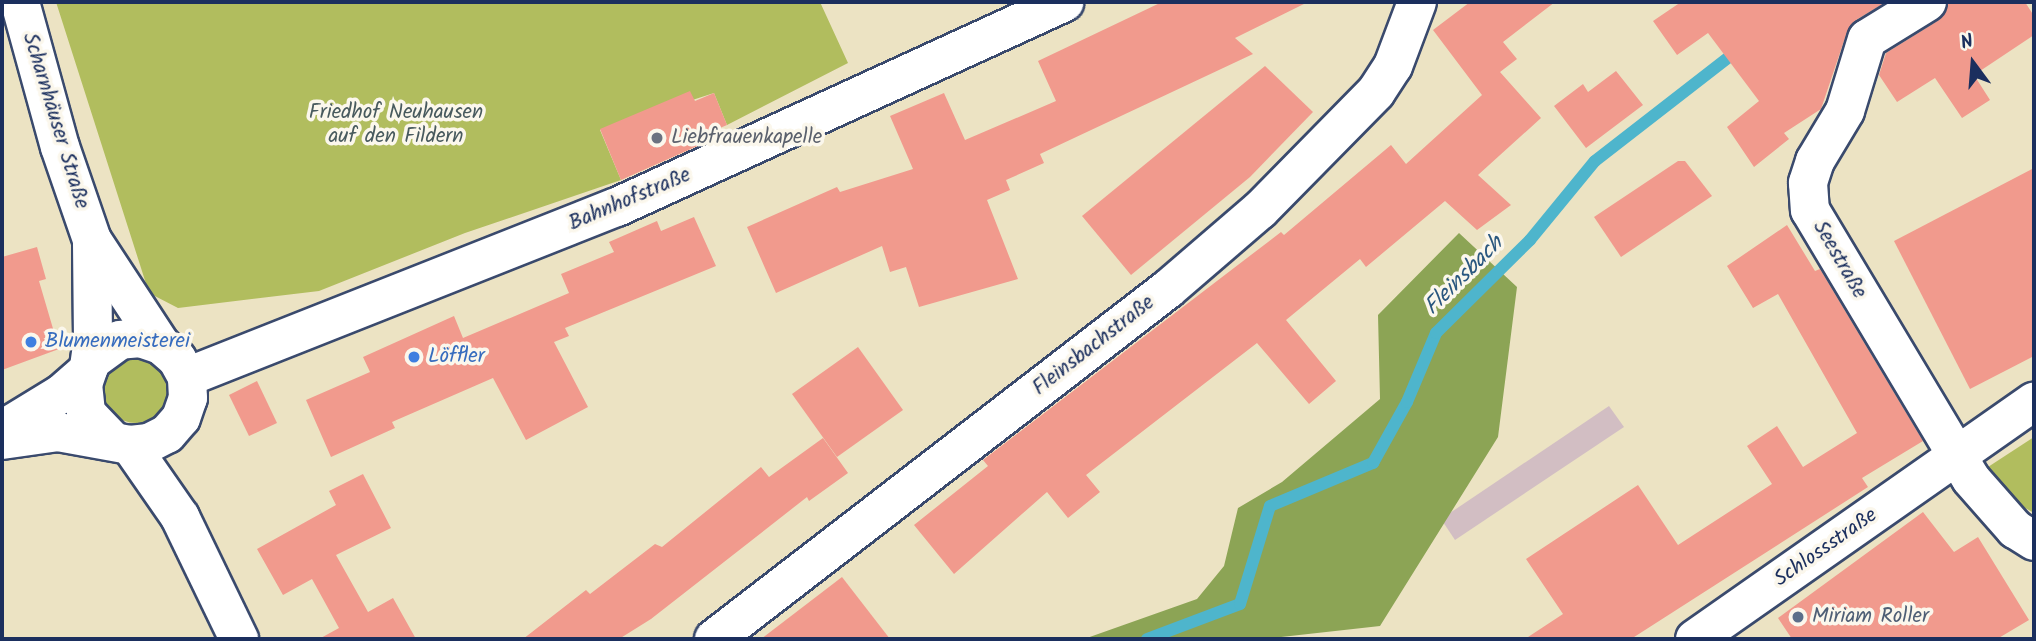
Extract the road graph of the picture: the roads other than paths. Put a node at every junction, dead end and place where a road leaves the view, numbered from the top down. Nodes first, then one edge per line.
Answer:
1 (20, 2) edge
2 (1064, 2) edge
3 (1417, 2) edge
4 (1927, 2) edge
5 (92, 240) junction
6 (161, 345) junction
7 (87, 369) junction
8 (187, 377) junction
9 (2034, 402) edge
10 (173, 427) junction
11 (2, 430) edge
12 (2, 440) edge
13 (121, 442) junction
14 (1956, 455) junction
15 (180, 517) junction
16 (2034, 541) edge
17 (237, 638) edge
18 (714, 639) edge
19 (1695, 639) edge

1 - 5 street, Scharnhäuser Straße
2 - 8 street, Bahnhofstraße
3 - 18 street, Fleinsbachstraße
4 - 14 street, Seestraße
5 - 6 street, Scharnhäuser Straße
5 - 7 street, Scharnhäuser Straße
6 - 7 street
6 - 8 street
7 - 11 street
7 - 13 street
8 - 10 street
9 - 14 street, Schlossstraße
10 - 13 street
10 - 15 street
12 - 13 street
13 - 15 street
14 - 16 street, Seestraße
14 - 19 street, Schlossstraße
15 - 17 street

